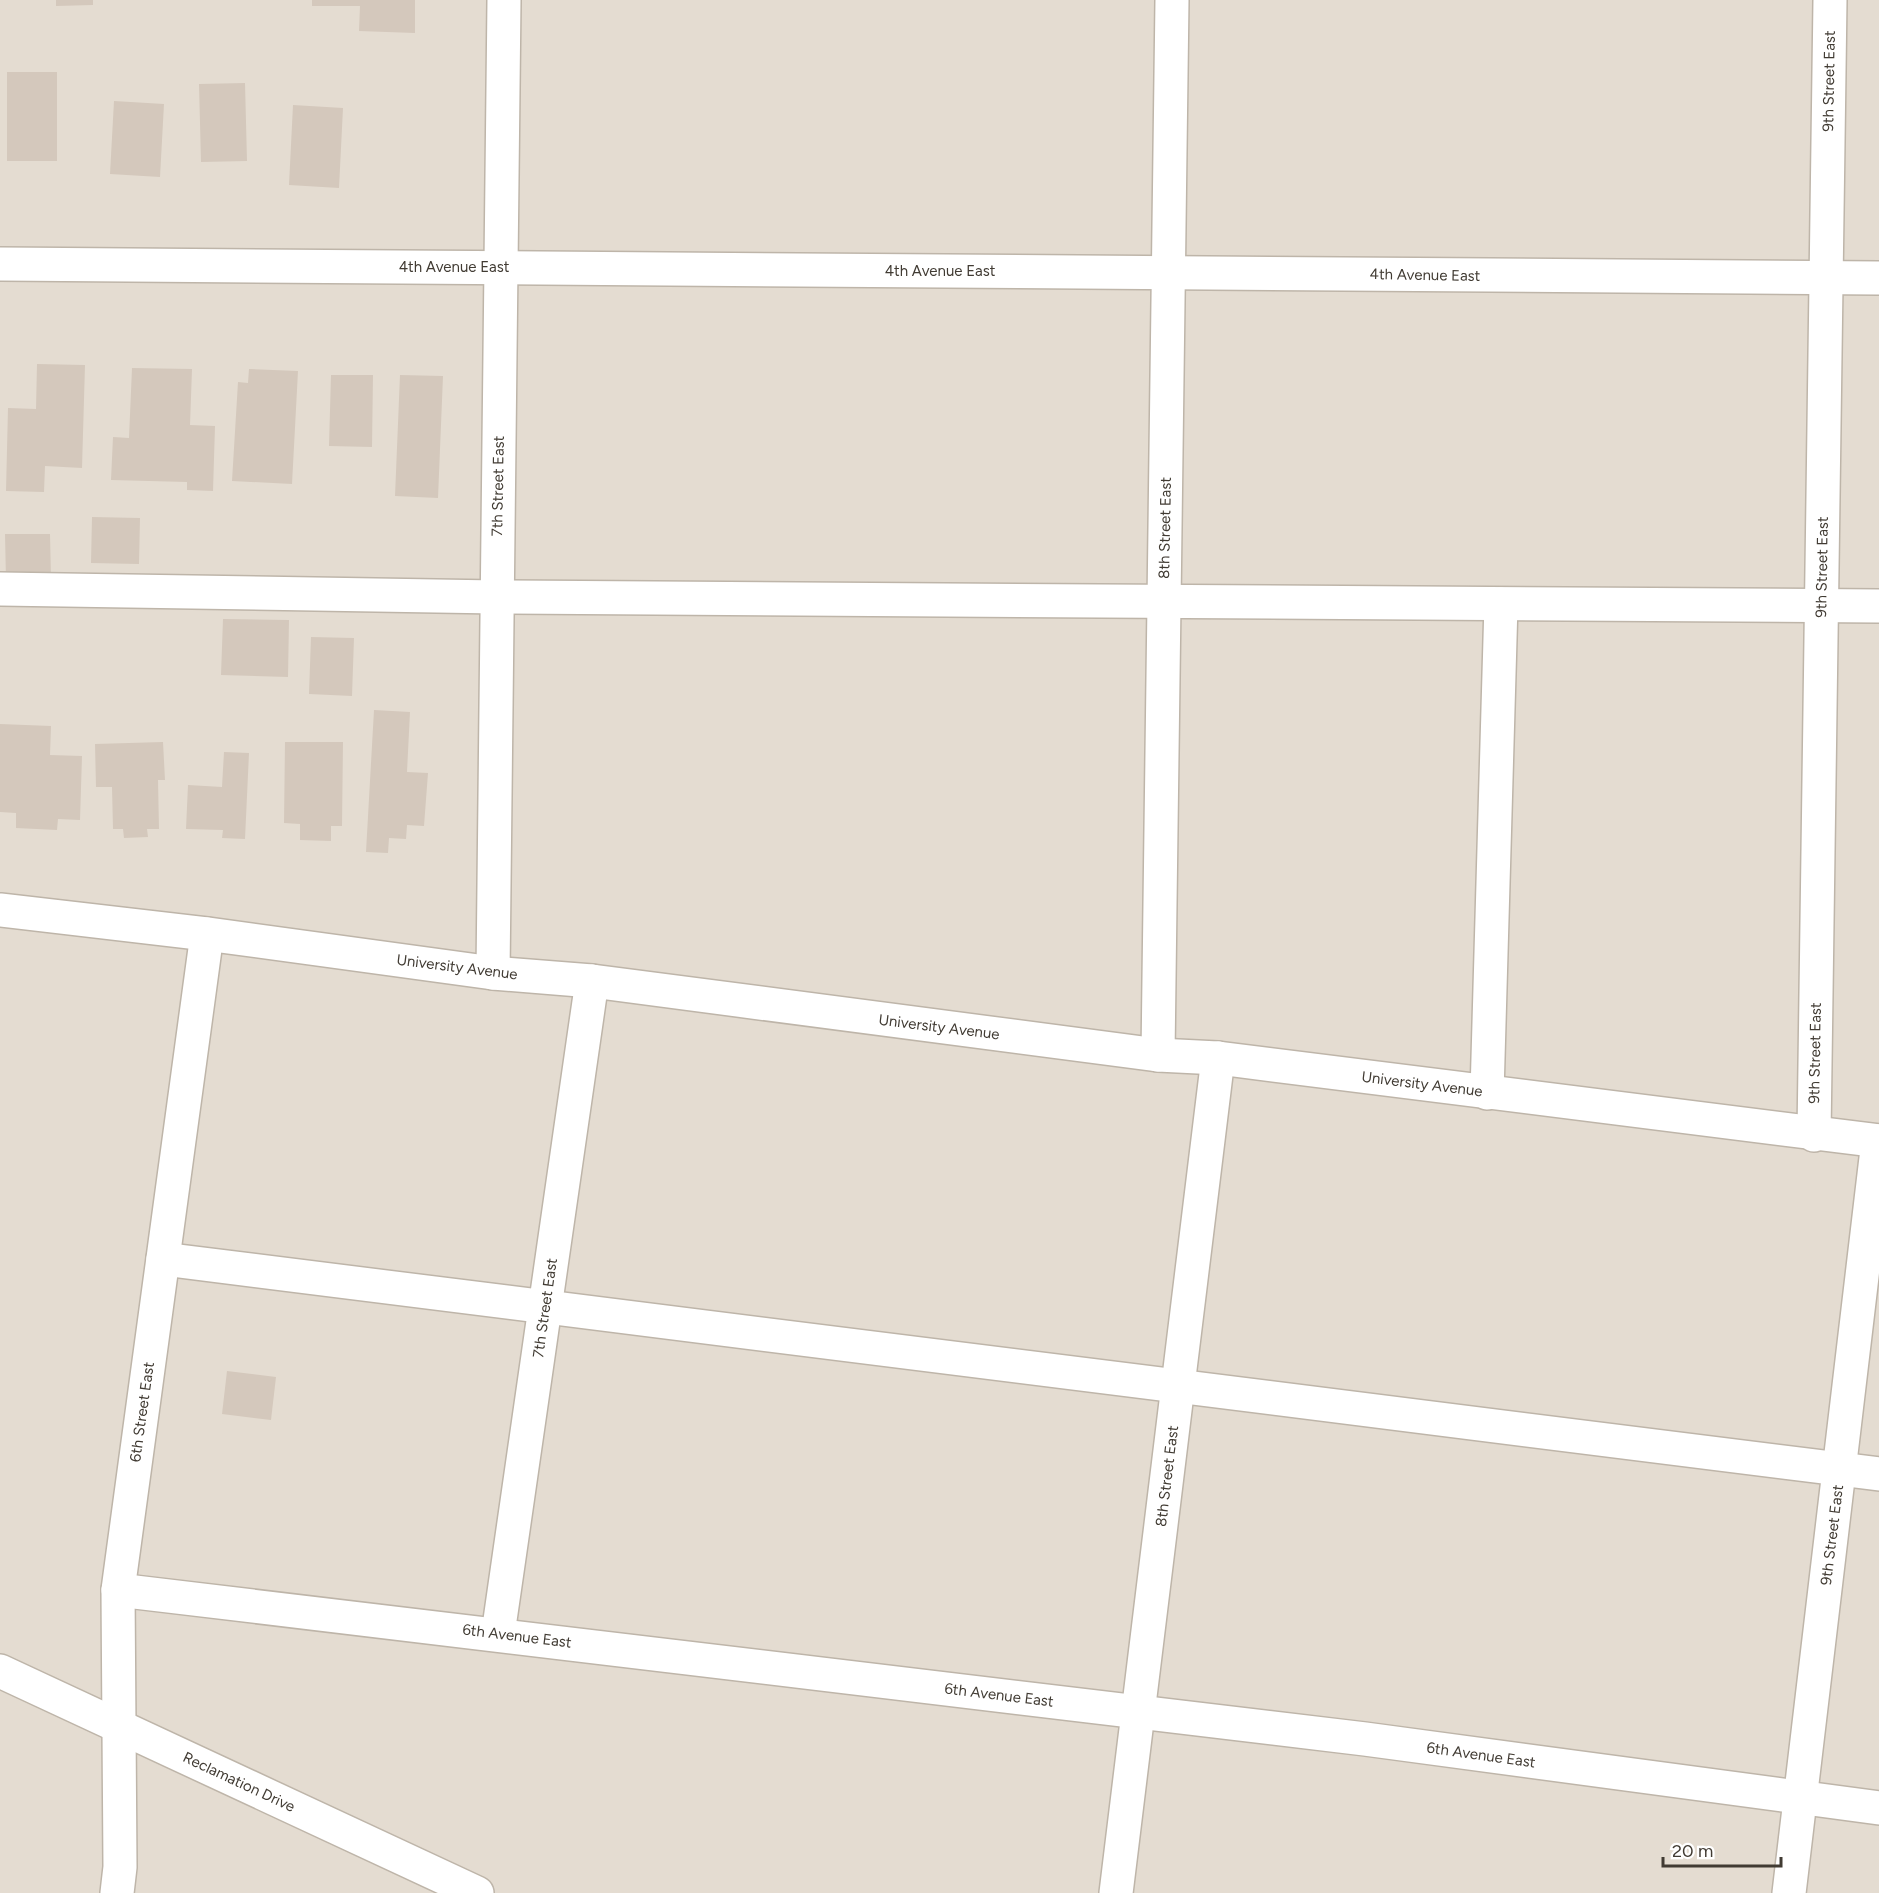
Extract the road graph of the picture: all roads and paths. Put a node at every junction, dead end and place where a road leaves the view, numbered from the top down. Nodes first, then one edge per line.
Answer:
1 (504, 0) edge
2 (1172, 0) edge
3 (1830, 0) edge
4 (0, 264) edge
5 (501, 268) junction
6 (1168, 273) junction
7 (1879, 278) edge
8 (1827, 279) junction
9 (0, 589) edge
10 (497, 597) junction
11 (1164, 603) junction
12 (1501, 604) junction
13 (1822, 605) junction
14 (1879, 606) edge
15 (0, 910) edge
16 (207, 934) junction
17 (493, 973) junction
18 (592, 981) junction
19 (1158, 1055) junction
20 (1218, 1058) junction
21 (1487, 1093) junction
22 (1814, 1135) junction
23 (1879, 1141) edge
24 (163, 1259) junction
25 (545, 1307) junction
26 (1178, 1387) junction
27 (1839, 1469) junction
28 (1879, 1474) edge
29 (118, 1590) junction
30 (498, 1634) junction
31 (0, 1671) edge
32 (1138, 1712) junction
33 (118, 1726) junction
34 (1800, 1798) junction
35 (1879, 1808) edge
36 (117, 1893) edge
37 (477, 1893) edge
38 (1116, 1893) edge
39 (1789, 1893) edge

1 - 5 street, 7th Street East
2 - 6 street, 8th Street East
3 - 8 street, 9th Street East
4 - 5 street, 4th Avenue East
5 - 6 street, 4th Avenue East
5 - 10 street, 7th Street East
6 - 8 street, 4th Avenue East
6 - 11 street, 8th Street East
7 - 8 street, 4th Avenue East
8 - 13 street, 9th Street East
9 - 10 street
10 - 11 street
10 - 17 street, 7th Street East
11 - 12 street
11 - 19 street, 8th Street East
12 - 13 street
12 - 21 street
13 - 14 street
13 - 22 street, 9th Street East
15 - 16 street, University Avenue
16 - 17 street, University Avenue
16 - 24 street, 6th Street East
17 - 18 street, University Avenue
18 - 19 street, University Avenue
18 - 25 street, 7th Street East
19 - 20 street, University Avenue
20 - 21 street, University Avenue
20 - 26 street, 8th Street East
21 - 22 street, University Avenue
22 - 23 street, University Avenue
23 - 27 street, 9th Street East
24 - 25 street
24 - 29 street, 6th Street East
25 - 26 street
25 - 30 street, 7th Street East
26 - 27 street
26 - 32 street, 8th Street East
27 - 28 street
27 - 34 street, 9th Street East
29 - 30 street, 6th Avenue East
29 - 33 street, 6th Street East
30 - 32 street, 6th Avenue East
31 - 33 street, Reclamation Drive
32 - 34 street, 6th Avenue East
32 - 38 street, 8th Street East
33 - 36 street, 6th Street East
33 - 37 street, Reclamation Drive
34 - 35 street, 6th Avenue East
34 - 39 street, 9th Street East

